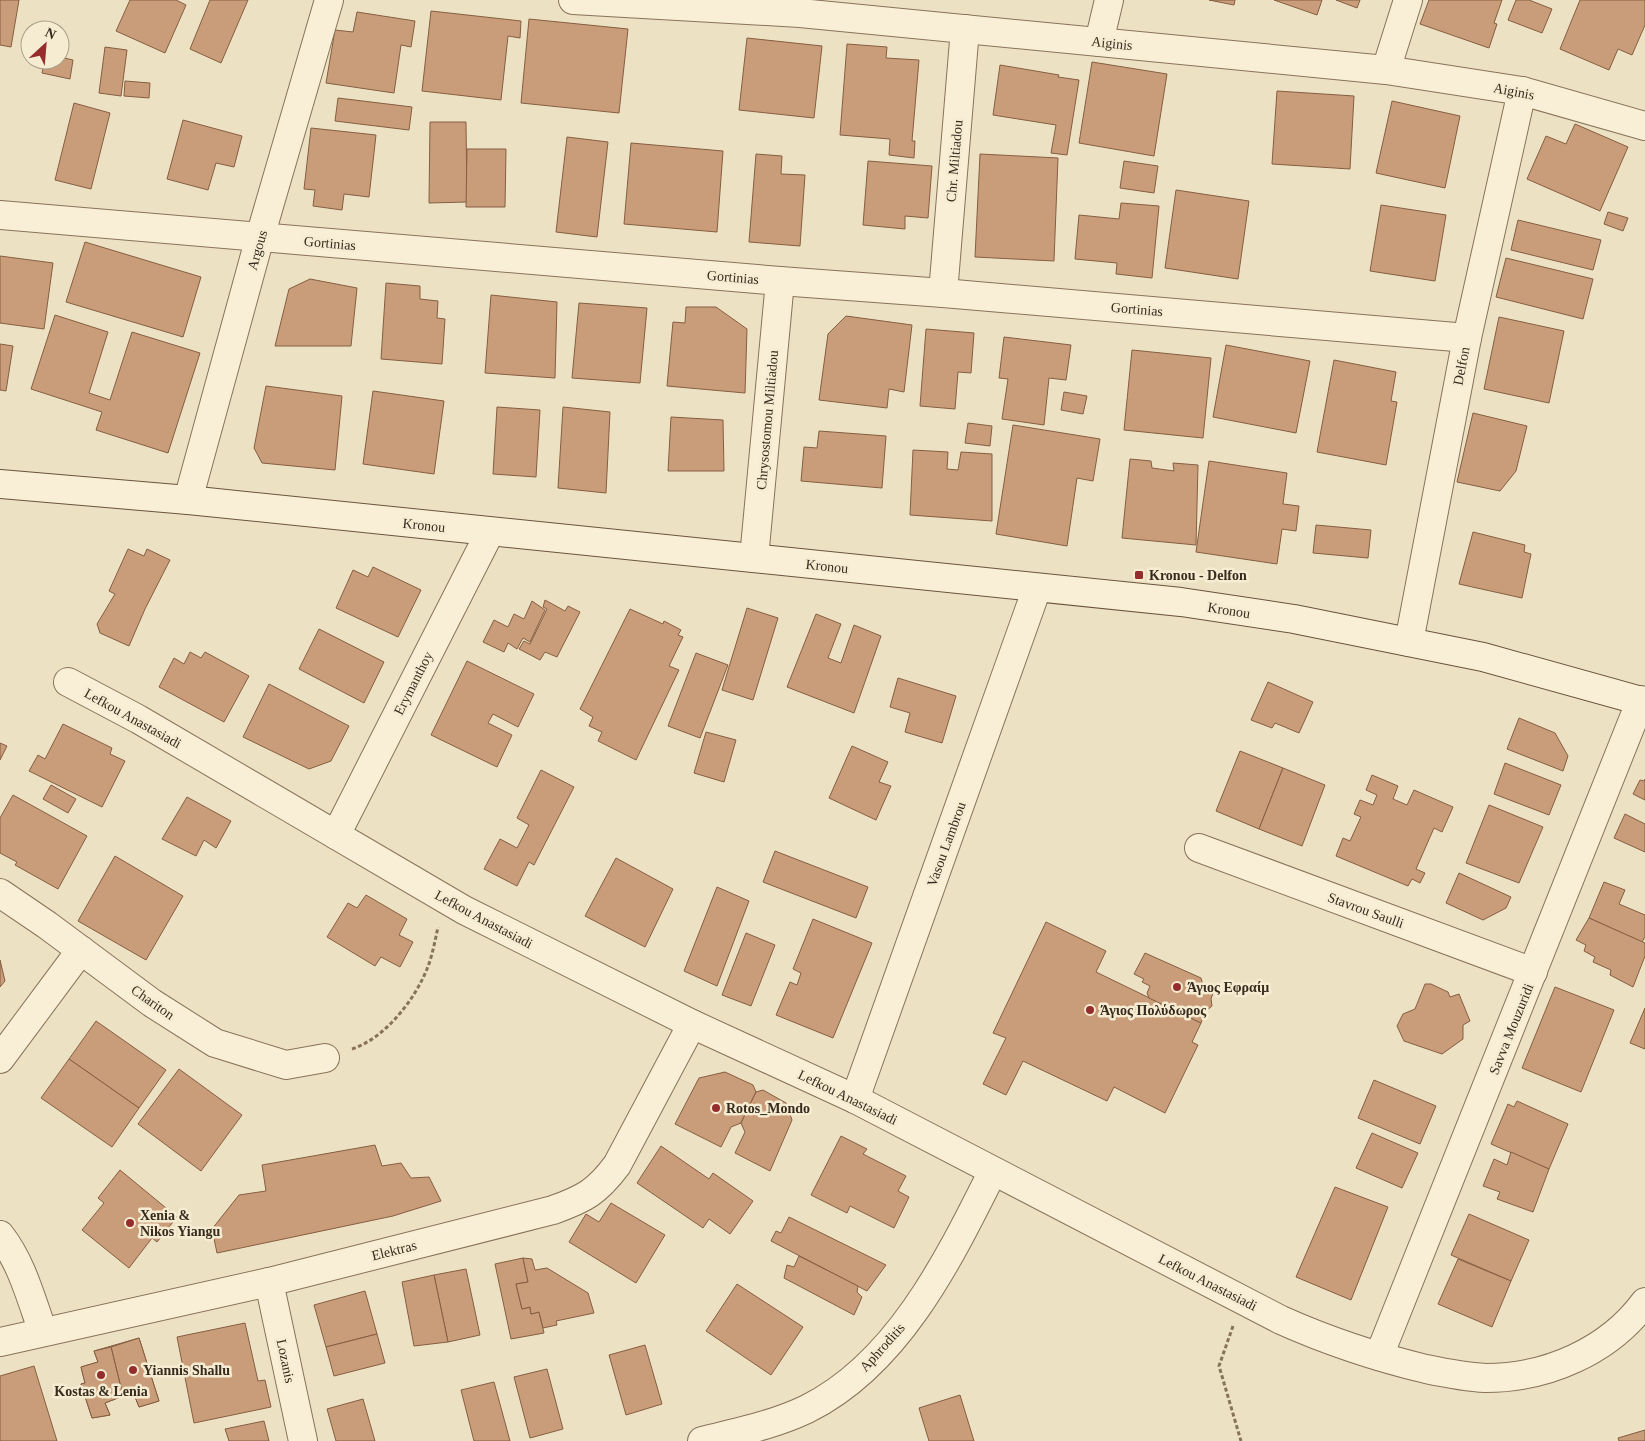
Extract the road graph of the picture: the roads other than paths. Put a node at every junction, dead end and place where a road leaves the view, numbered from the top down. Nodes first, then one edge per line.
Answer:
1 (329, 0) edge
2 (573, 0) edge
3 (1109, 0) edge
4 (1408, 0) edge
5 (802, 7) edge
6 (965, 28) junction
7 (1099, 42) junction
8 (1386, 70) junction
9 (1522, 91) junction
10 (1643, 120) edge
11 (0, 215) edge
12 (260, 237) junction
13 (780, 281) junction
14 (943, 293) junction
15 (1466, 338) junction
16 (0, 484) edge
17 (188, 500) junction
18 (490, 532) junction
19 (754, 558) junction
20 (1037, 588) junction
21 (1409, 642) junction
22 (68, 682) dead end
23 (1643, 701) edge
24 (336, 835) junction
25 (1199, 848) dead end
26 (0, 893) edge
27 (81, 950) junction
28 (1534, 972) junction
29 (692, 1024) junction
30 (325, 1058) road end
31 (0, 1059) edge
32 (855, 1099) junction
33 (993, 1171) junction
34 (0, 1235) edge
35 (270, 1282) junction
36 (1645, 1302) edge
37 (43, 1332) junction
38 (0, 1342) edge
39 (1379, 1356) junction
40 (303, 1441) edge
41 (702, 1441) edge

1 - 12 street, Argous
2 - 5 street, Aiginis
3 - 7 street
4 - 8 street
5 - 6 street, Aiginis
6 - 7 street, Aiginis
6 - 14 street, Chr. Miltiadou
7 - 8 street, Aiginis
8 - 9 street, Aiginis
9 - 10 street, Aiginis
9 - 15 street, Delfon
11 - 12 street, Gortinias
12 - 13 street, Gortinias
12 - 17 street, Argous
13 - 14 street, Gortinias
13 - 19 street, Chrysostomou Miltiadou
14 - 15 street, Gortinias
15 - 21 street, Delfon
16 - 17 street, Kronou
17 - 18 street, Kronou
18 - 19 street, Kronou
18 - 24 street, Erymanthoy
19 - 20 street, Kronou
20 - 21 street, Kronou
20 - 32 street, Vasou Lambrou
21 - 23 street, Kronou
22 - 24 street, Lefkou Anastasiadi
23 - 28 street, Savva Mouzuridi
24 - 29 street, Lefkou Anastasiadi
25 - 28 street, Stavrou Saulli
26 - 27 street, Chariton
27 - 30 street, Chariton
27 - 31 street
28 - 39 street, Savva Mouzuridi
29 - 32 street, Lefkou Anastasiadi
29 - 35 street, Elektras
32 - 33 street, Lefkou Anastasiadi
33 - 39 street, Lefkou Anastasiadi
33 - 41 street, Aphroditis
34 - 37 street
35 - 37 street, Elektras
35 - 40 street, Lozanis
36 - 39 street, Lefkou Anastasiadi
37 - 38 street, Elektras

